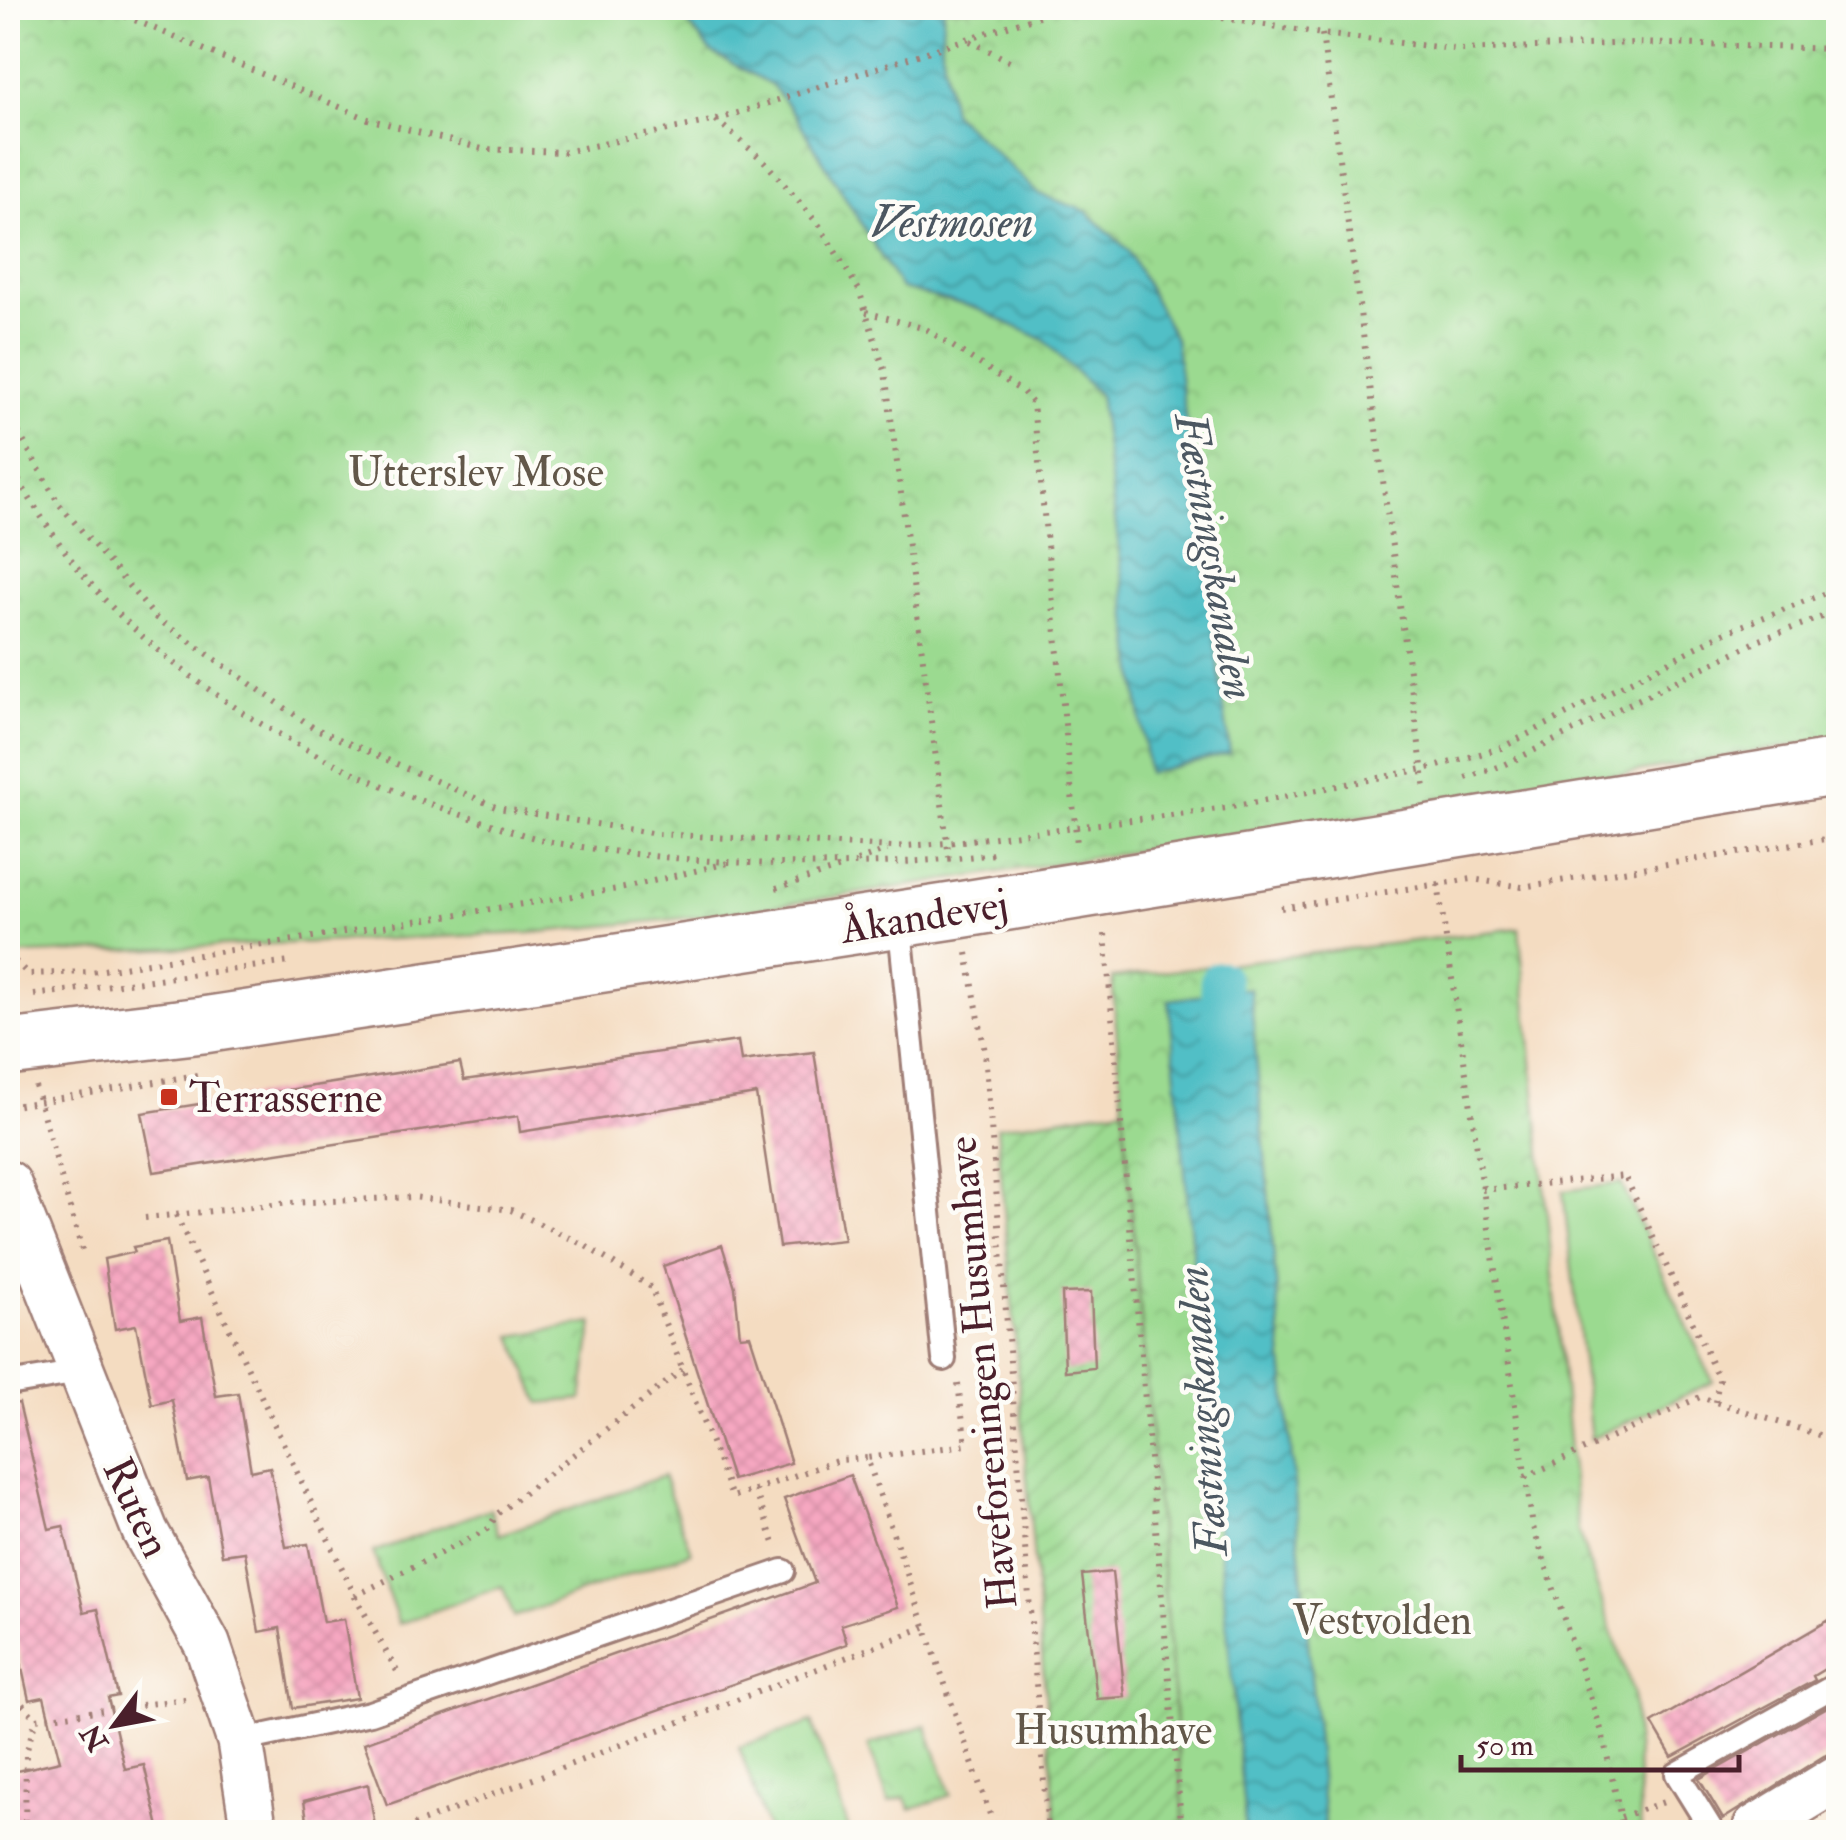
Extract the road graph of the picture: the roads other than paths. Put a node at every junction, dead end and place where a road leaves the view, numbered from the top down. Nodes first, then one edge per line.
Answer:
1 (1838, 768) edge
2 (899, 918) junction
3 (14, 1047) edge
4 (8, 1184) edge
5 (944, 1359) road end
6 (79, 1372) junction
7 (8, 1384) edge
8 (783, 1571) road end
9 (1838, 1684) edge
10 (240, 1741) junction
11 (1838, 1778) edge
12 (1744, 1831) edge
13 (254, 1832) edge

1 - 2 street, Åkandevej
2 - 3 street, Åkandevej
2 - 5 lane
4 - 6 street, Ruten
6 - 7 lane
6 - 10 street, Ruten
8 - 10 lane
9 - 12 lane
10 - 13 street, Ruten
11 - 12 street

